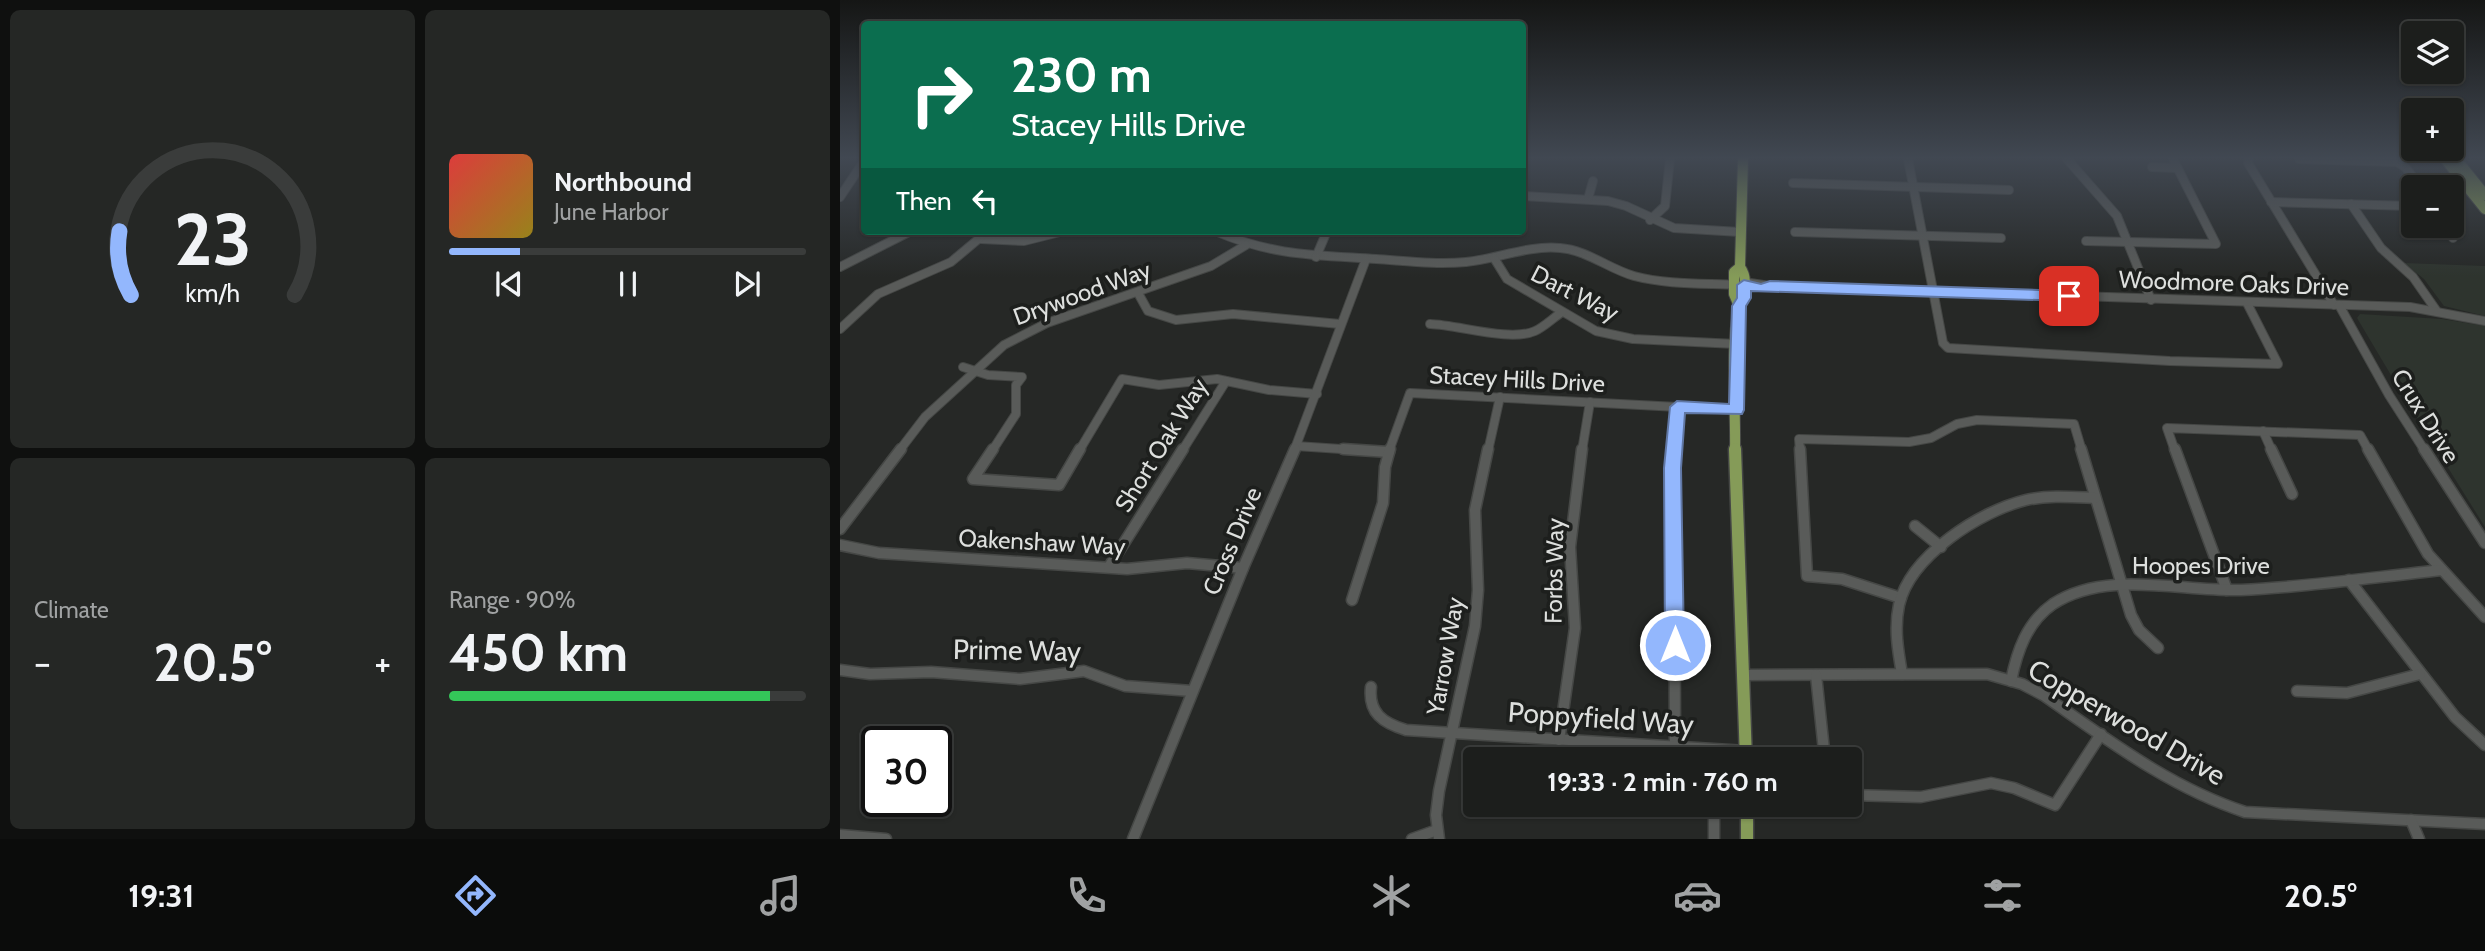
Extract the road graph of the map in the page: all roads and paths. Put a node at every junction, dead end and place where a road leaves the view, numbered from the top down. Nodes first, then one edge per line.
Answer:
1 (1569, 198) edge
2 (1666, 198) edge
3 (1741, 198) edge
4 (1915, 198) edge
5 (2104, 198) edge
6 (2192, 198) edge
7 (2269, 198) edge
8 (1588, 199) joint
9 (2271, 202) junction
10 (2351, 204) junction
11 (2401, 206) edge
12 (1650, 220) junction
13 (1740, 232) junction
14 (1795, 232) dead end
15 (903, 235) edge
16 (984, 235) edge
17 (1048, 235) edge
18 (1224, 235) edge
19 (1325, 235) edge
20 (1923, 236) junction
21 (981, 239) junction
22 (2001, 239) dead end
23 (2086, 240) dead end
24 (2127, 242) junction
25 (1246, 245) junction
26 (1316, 257) junction
27 (1494, 258) junction
28 (1366, 259) junction
29 (840, 267) edge
30 (1739, 285) junction
31 (1935, 291) junction
32 (1138, 293) junction
33 (2151, 300) junction
34 (2247, 303) junction
35 (2336, 305) junction
36 (2436, 310) junction
37 (1562, 312) junction
38 (2485, 321) edge
39 (1340, 324) junction
40 (1430, 324) dead end
41 (840, 329) edge
42 (1736, 344) junction
43 (963, 367) dead end
44 (973, 372) junction
45 (1226, 381) junction
46 (1317, 394) junction
47 (1500, 397) junction
48 (1590, 402) junction
49 (1677, 407) junction
50 (1737, 410) junction
51 (2263, 432) junction
52 (1296, 446) junction
53 (1389, 452) junction
54 (2292, 494) dead end
55 (2095, 498) junction
56 (1915, 526) dead end
57 (840, 529) edge
58 (2485, 543) edge
59 (840, 545) edge
60 (1941, 547) junction
61 (1109, 567) junction
62 (1243, 568) junction
63 (2442, 570) junction
64 (2349, 580) junction
65 (2122, 587) junction
66 (2227, 590) junction
67 (1901, 598) junction
68 (1352, 600) dead end
69 (2485, 617) edge
70 (2158, 648) dead end
71 (840, 670) edge
72 (1902, 674) junction
73 (2420, 674) junction
74 (1744, 675) junction
75 (1816, 675) junction
76 (2011, 681) junction
77 (1371, 687) dead end
78 (1192, 691) junction
79 (2297, 691) dead end
80 (1452, 733) junction
81 (2101, 734) junction
82 (1559, 740) junction
83 (2485, 746) edge
84 (1649, 747) edge
85 (1675, 747) edge
86 (1746, 747) edge
87 (1824, 747) edge
88 (1862, 794) edge
89 (1714, 817) edge
90 (1747, 817) edge
91 (2411, 820) junction
92 (2485, 824) edge
93 (840, 835) edge
94 (1438, 835) edge
95 (886, 839) edge
96 (1133, 839) edge
97 (1412, 839) edge
98 (1714, 839) edge
99 (1747, 839) edge
100 (2419, 839) edge

1 - 8 street
2 - 12 street
3 - 13 main road
4 - 20 street
5 - 24 street
6 - 24 street
7 - 9 street
8 - 12 street
9 - 10 street
9 - 35 street
10 - 11 street
10 - 36 street
12 - 13 street
13 - 30 main road
14 - 20 street
15 - 29 street
16 - 21 street
17 - 21 street
18 - 25 street, Woodmore Oaks Drive
19 - 26 street
20 - 22 street
20 - 31 street
21 - 41 street
23 - 24 street
24 - 33 street
25 - 26 street, Woodmore Oaks Drive
25 - 32 street, Drywood Way
26 - 28 street, Woodmore Oaks Drive
27 - 28 street, Woodmore Oaks Drive
27 - 30 street, Woodmore Oaks Drive
27 - 37 street, Dart Way
28 - 39 street, Cross Drive
30 - 31 street, Woodmore Oaks Drive
30 - 42 main road
31 - 33 street, Woodmore Oaks Drive
31 - 34 street
32 - 39 street
32 - 44 street, Drywood Way
33 - 34 street, Woodmore Oaks Drive
34 - 35 street, Woodmore Oaks Drive
35 - 36 street, Woodmore Oaks Drive
35 - 58 street, Crux Drive
36 - 38 street, Woodmore Oaks Drive
37 - 40 street
37 - 42 street, Dart Way
39 - 46 street, Cross Drive
42 - 50 main road
43 - 44 street
44 - 45 street
44 - 57 street, Drywood Way
45 - 46 street
45 - 61 street, Short Oak Way
46 - 52 street, Cross Drive
47 - 48 street, Stacey Hills Drive
47 - 53 street, Stacey Hills Drive
47 - 80 street, Yarrow Way
48 - 49 street, Stacey Hills Drive
48 - 82 street, Forbs Way
49 - 50 street, Stacey Hills Drive
49 - 85 street
50 - 74 main road
51 - 54 street
51 - 63 street
51 - 66 street
52 - 53 street
52 - 62 street, Cross Drive
53 - 68 street
55 - 60 street
55 - 65 street
55 - 67 street
56 - 60 street
59 - 61 street, Oakenshaw Way
60 - 67 street
61 - 62 street, Oakenshaw Way
62 - 78 street, Cross Drive
63 - 64 street, Hoopes Drive
63 - 69 street
64 - 66 street, Hoopes Drive
64 - 73 street
65 - 66 street, Hoopes Drive
65 - 70 street
65 - 76 street, Hoopes Drive
67 - 72 street
71 - 78 street, Prime Way
72 - 75 street, Copperwood Drive
72 - 76 street, Copperwood Drive
73 - 79 street
73 - 83 street
74 - 75 street, Copperwood Drive
74 - 86 main road
75 - 87 street
76 - 81 street, Copperwood Drive
77 - 80 street, Poppyfield Way
78 - 96 street, Cross Drive
80 - 82 street, Poppyfield Way
80 - 94 street, Yarrow Way
81 - 88 street
81 - 91 street, Copperwood Drive
82 - 84 street, Poppyfield Way
89 - 98 street
90 - 99 main road
91 - 92 street, Copperwood Drive
91 - 100 street
93 - 95 street
94 - 97 street

